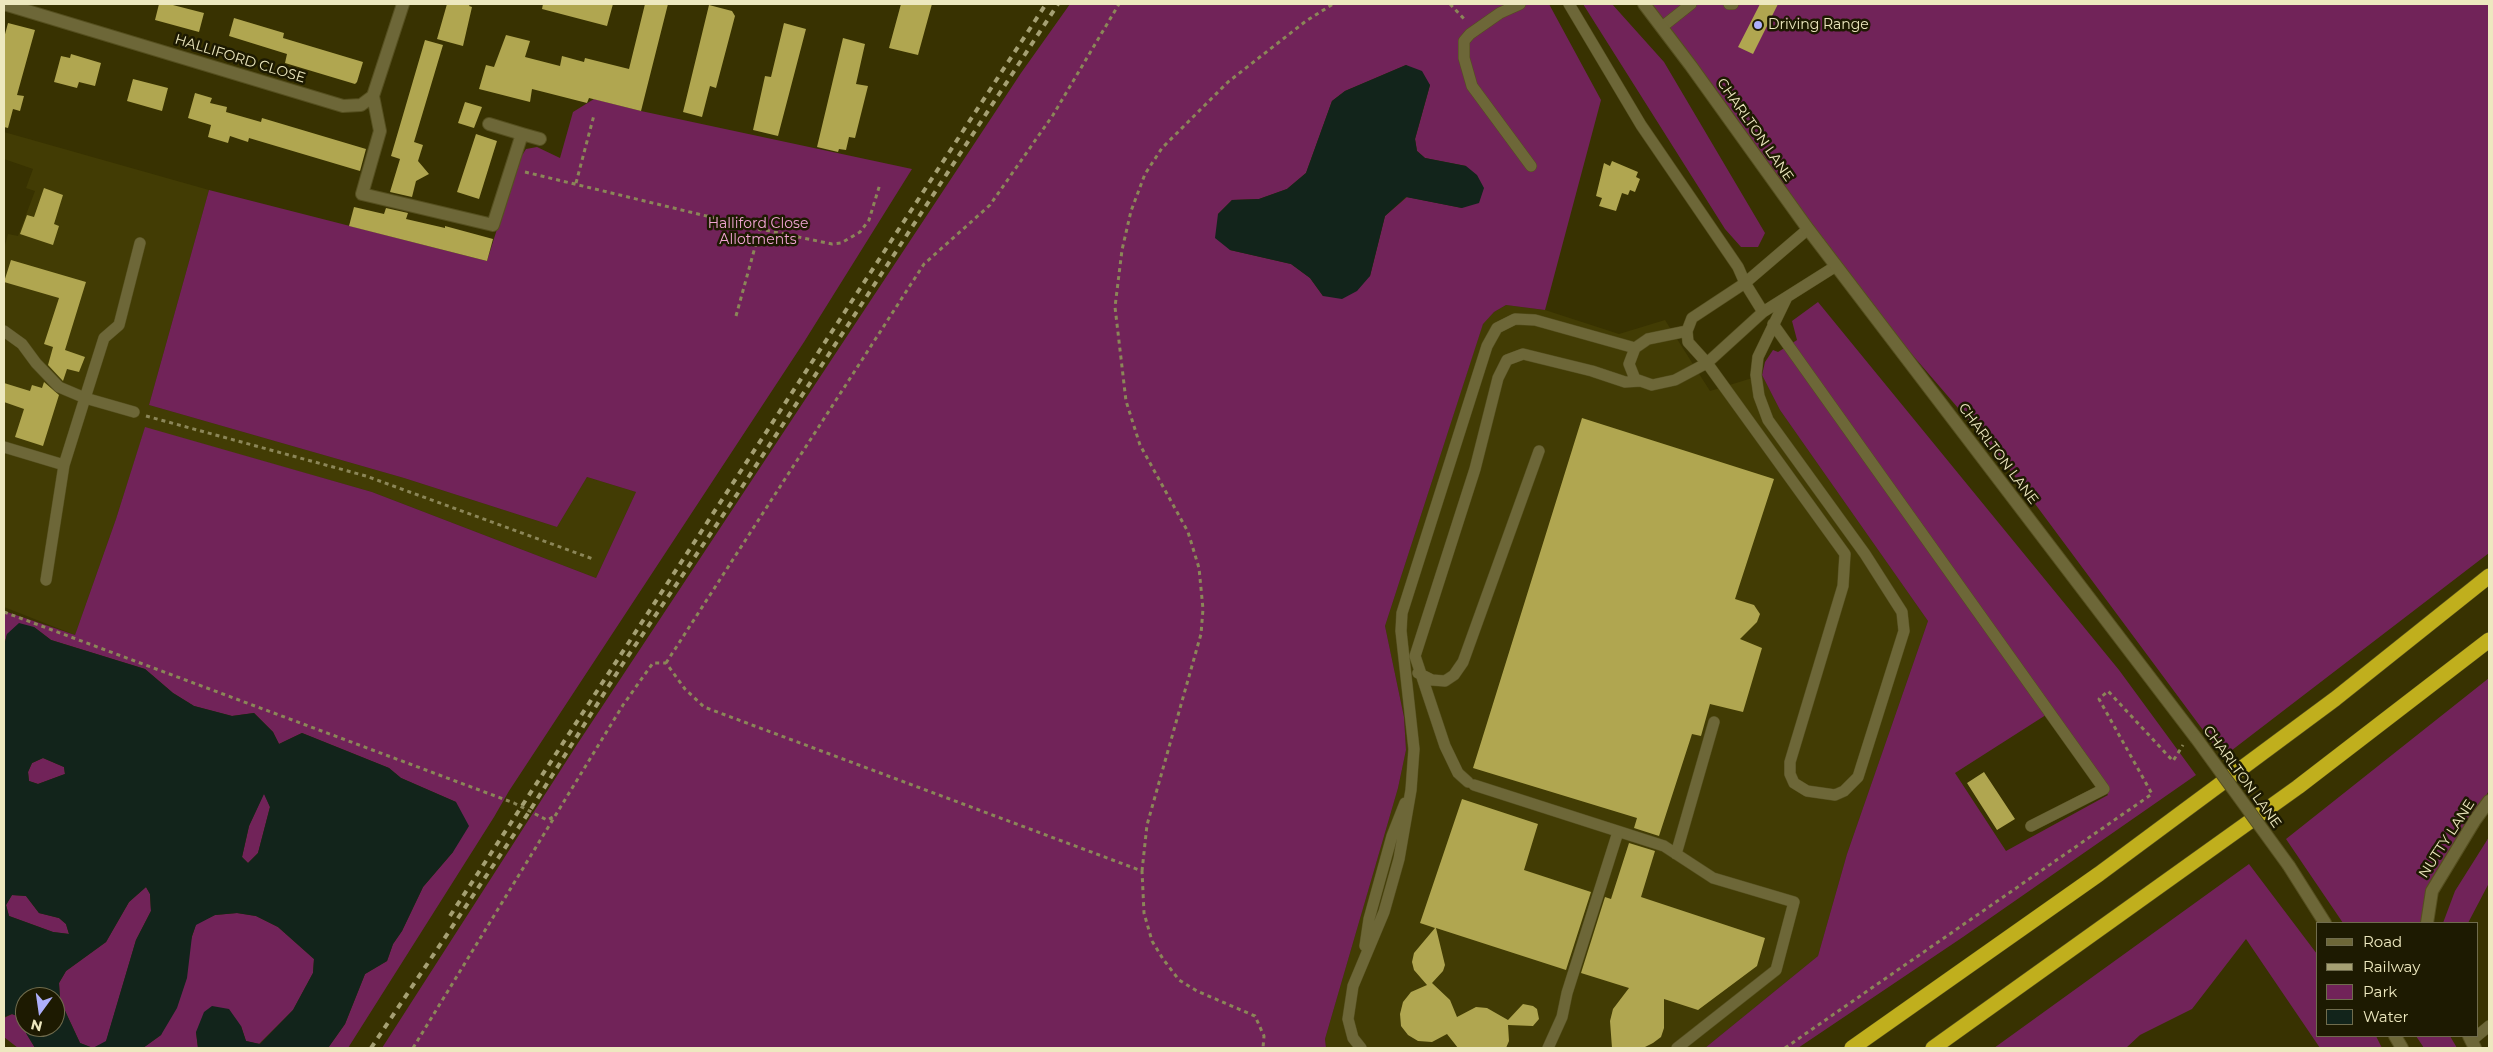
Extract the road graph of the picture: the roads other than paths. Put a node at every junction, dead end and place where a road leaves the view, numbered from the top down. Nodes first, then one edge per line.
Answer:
1 (4, 4) edge
2 (403, 4) edge
3 (1520, 4) edge
4 (1569, 4) edge
5 (1644, 4) edge
6 (1691, 4) edge
7 (1729, 4) edge
8 (1733, 4) edge
9 (1662, 27) junction
10 (373, 96) junction
11 (489, 124) dead end
12 (522, 134) junction
13 (540, 139) dead end
14 (1531, 166) dead end
15 (1808, 229) junction
16 (140, 243) dead end
17 (1836, 266) junction
18 (1745, 283) junction
19 (1787, 297) junction
20 (1763, 312) junction
21 (1773, 324) junction
22 (1687, 330) junction
23 (4, 331) edge
24 (1635, 348) junction
25 (1706, 363) junction
26 (1641, 381) junction
27 (85, 398) junction
28 (134, 412) road end
29 (4, 446) edge
30 (1539, 451) dead end
31 (64, 465) junction
32 (2489, 576) edge
33 (46, 580) dead end
34 (2489, 640) edge
35 (1420, 672) junction
36 (1407, 675) junction
37 (1714, 722) dead end
38 (2489, 801) edge
39 (2031, 826) dead end
40 (1618, 832) junction
41 (1676, 854) junction
42 (2324, 922) edge
43 (2427, 922) edge
44 (2489, 1026) edge
45 (2478, 1036) edge
46 (2396, 1037) edge
47 (1361, 1048) edge
48 (1548, 1048) edge
49 (1677, 1048) edge
50 (1852, 1048) edge
51 (1933, 1048) edge
52 (2402, 1048) edge

1 - 10 street, HALLIFORD CLOSE
2 - 10 street
3 - 14 lane
4 - 18 lane
5 - 9 street, CHARLTON LANE
6 - 9 lane
7 - 8 lane
9 - 15 street, CHARLTON LANE
10 - 12 street
11 - 12 street
12 - 13 street
15 - 17 street, CHARLTON LANE
15 - 18 lane
16 - 27 lane
17 - 19 lane
17 - 42 street, CHARLTON LANE, bridge
18 - 20 lane
18 - 22 lane
19 - 20 lane
19 - 21 lane
20 - 25 lane
21 - 25 lane
21 - 39 lane
22 - 24 lane
22 - 25 lane
23 - 27 lane
24 - 26 lane
24 - 36 lane
25 - 26 lane
26 - 35 lane
27 - 28 lane
27 - 31 lane
29 - 31 lane
30 - 35 lane
31 - 33 lane
32 - 50 highway
34 - 51 highway
35 - 36 lane
35 - 40 lane
36 - 47 lane
37 - 41 lane
38 - 43 street, NUTTY LANE
40 - 41 lane
40 - 48 lane
41 - 49 lane
44 - 45 lane
46 - 52 street

